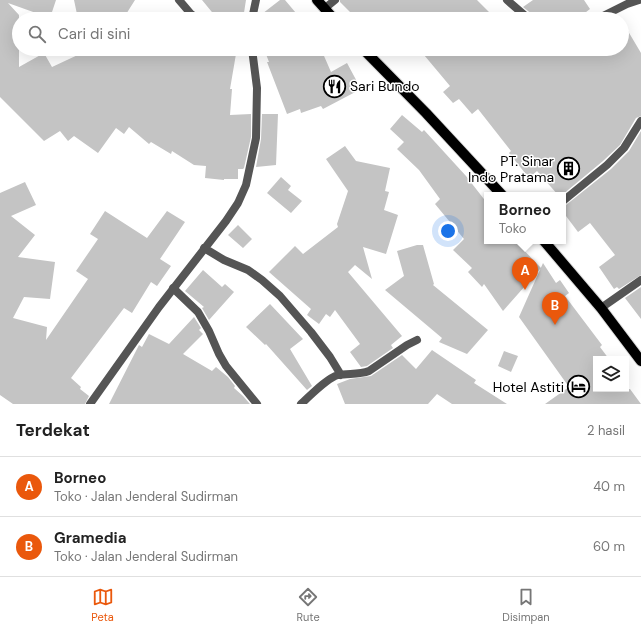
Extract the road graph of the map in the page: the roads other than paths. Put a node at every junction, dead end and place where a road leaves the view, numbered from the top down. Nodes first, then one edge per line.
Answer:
1 (180, 0) edge
2 (256, 0) edge
3 (317, 0) edge
4 (335, 0) edge
5 (507, 0) edge
6 (639, 0) edge
7 (324, 9) junction
8 (189, 12) edge
9 (253, 12) edge
10 (327, 12) edge
11 (521, 12) edge
12 (611, 12) edge
13 (253, 56) edge
14 (370, 56) edge
15 (641, 121) edge
16 (499, 192) edge
17 (566, 199) edge
18 (547, 244) edge
19 (204, 248) junction
20 (641, 280) edge
21 (174, 288) junction
22 (601, 308) junction
23 (417, 340) dead end
24 (641, 361) edge
25 (341, 375) junction
26 (90, 404) edge
27 (257, 404) edge
28 (301, 404) edge

1 - 8 street
2 - 9 street
3 - 7 main road
4 - 7 street
5 - 11 street
6 - 12 street
7 - 10 main road
13 - 19 street
14 - 16 main road
15 - 17 street
18 - 22 main road
19 - 21 street
19 - 25 street
20 - 22 street
21 - 26 street
21 - 27 street
22 - 24 main road
23 - 25 street
25 - 28 street

